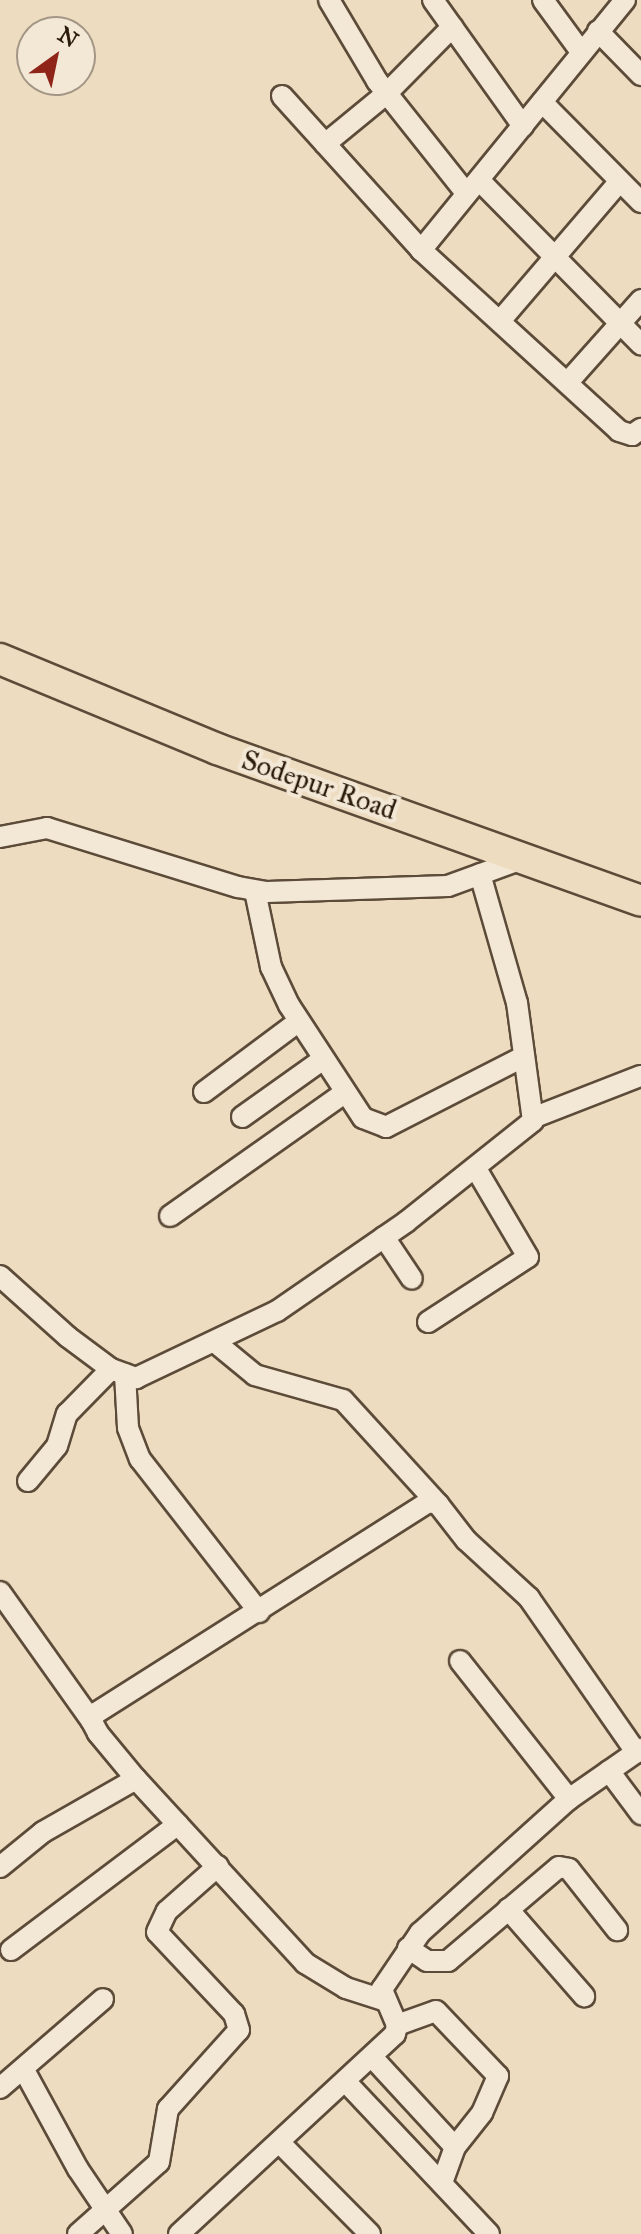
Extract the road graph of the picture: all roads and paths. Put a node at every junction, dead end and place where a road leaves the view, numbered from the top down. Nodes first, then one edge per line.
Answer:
1 (329, 0) edge
2 (433, 0) edge
3 (543, 0) edge
4 (625, 0) edge
5 (452, 27) junction
6 (598, 31) junction
7 (581, 52) junction
8 (641, 75) edge
9 (387, 93) junction
10 (282, 96) dead end
11 (542, 102) junction
12 (523, 126) junction
13 (325, 144) junction
14 (620, 181) junction
15 (473, 187) junction
16 (641, 202) edge
17 (421, 250) junction
18 (555, 257) junction
19 (641, 300) edge
20 (500, 321) junction
21 (622, 324) junction
22 (641, 344) edge
23 (568, 382) junction
24 (641, 429) edge
25 (0, 659) edge
26 (0, 837) edge
27 (525, 858) junction
28 (480, 874) junction
29 (255, 891) junction
30 (641, 901) edge
31 (298, 1022) junction
32 (523, 1057) junction
33 (322, 1060) junction
34 (640, 1076) edge
35 (204, 1092) dead end
36 (343, 1094) junction
37 (242, 1117) dead end
38 (535, 1117) junction
39 (475, 1167) junction
40 (170, 1216) dead end
41 (384, 1237) junction
42 (0, 1276) edge
43 (412, 1279) dead end
44 (428, 1322) dead end
45 (216, 1343) junction
46 (118, 1371) junction
47 (28, 1481) dead end
48 (438, 1504) junction
49 (0, 1592) edge
50 (259, 1612) junction
51 (460, 1661) dead end
52 (91, 1720) junction
53 (638, 1750) edge
54 (609, 1771) junction
55 (136, 1779) junction
56 (569, 1799) junction
57 (641, 1814) edge
58 (178, 1824) junction
59 (218, 1866) junction
60 (0, 1867) edge
61 (508, 1909) junction
62 (617, 1930) dead end
63 (408, 1948) junction
64 (11, 1950) dead end
65 (584, 1996) dead end
66 (103, 1999) dead end
67 (384, 2000) junction
68 (397, 2025) junction
69 (372, 2057) junction
70 (24, 2070) junction
71 (345, 2081) junction
72 (0, 2088) edge
73 (280, 2143) junction
74 (455, 2147) junction
75 (442, 2183) junction
76 (107, 2212) junction
77 (78, 2234) edge
78 (122, 2234) edge
79 (179, 2234) edge
80 (370, 2234) edge
81 (489, 2234) edge

1 - 9 street
2 - 5 street
3 - 7 street
4 - 6 street
5 - 9 street
5 - 12 street
6 - 7 street
6 - 8 street
7 - 11 street
9 - 13 street
9 - 15 street
10 - 13 street
11 - 12 street
11 - 14 street
12 - 15 street
13 - 17 street
14 - 16 street
14 - 18 street
15 - 17 street
15 - 18 street
17 - 20 street
18 - 20 street
18 - 21 street
19 - 21 street
20 - 23 street
21 - 22 street
21 - 23 street
23 - 24 street
25 - 27 main road, Sodepur Road
26 - 29 street
27 - 28 street
27 - 30 main road, Sodepur Road
28 - 29 street
28 - 32 street
29 - 31 street
31 - 33 street
31 - 35 street
32 - 36 street
32 - 38 street
33 - 36 street
33 - 37 street
34 - 38 street
36 - 40 street
38 - 39 street
39 - 41 street
39 - 44 street
41 - 43 street
41 - 45 street
42 - 46 street
45 - 46 street
45 - 48 street
46 - 47 street
46 - 50 street
48 - 50 street
48 - 53 street
49 - 52 street
50 - 52 street
51 - 56 street
52 - 55 street
53 - 54 street
54 - 56 street
54 - 57 street
55 - 58 street
55 - 60 street
56 - 63 street
58 - 59 street
58 - 64 street
59 - 67 street
59 - 76 street
61 - 62 street
61 - 63 street
61 - 65 street
63 - 67 street
66 - 70 street
67 - 68 street
68 - 69 street
68 - 74 street
69 - 71 street
69 - 74 street
70 - 72 street
70 - 76 street
71 - 73 street
71 - 75 street
73 - 79 street
73 - 80 street
74 - 75 street
75 - 81 street
76 - 77 street
76 - 78 street

